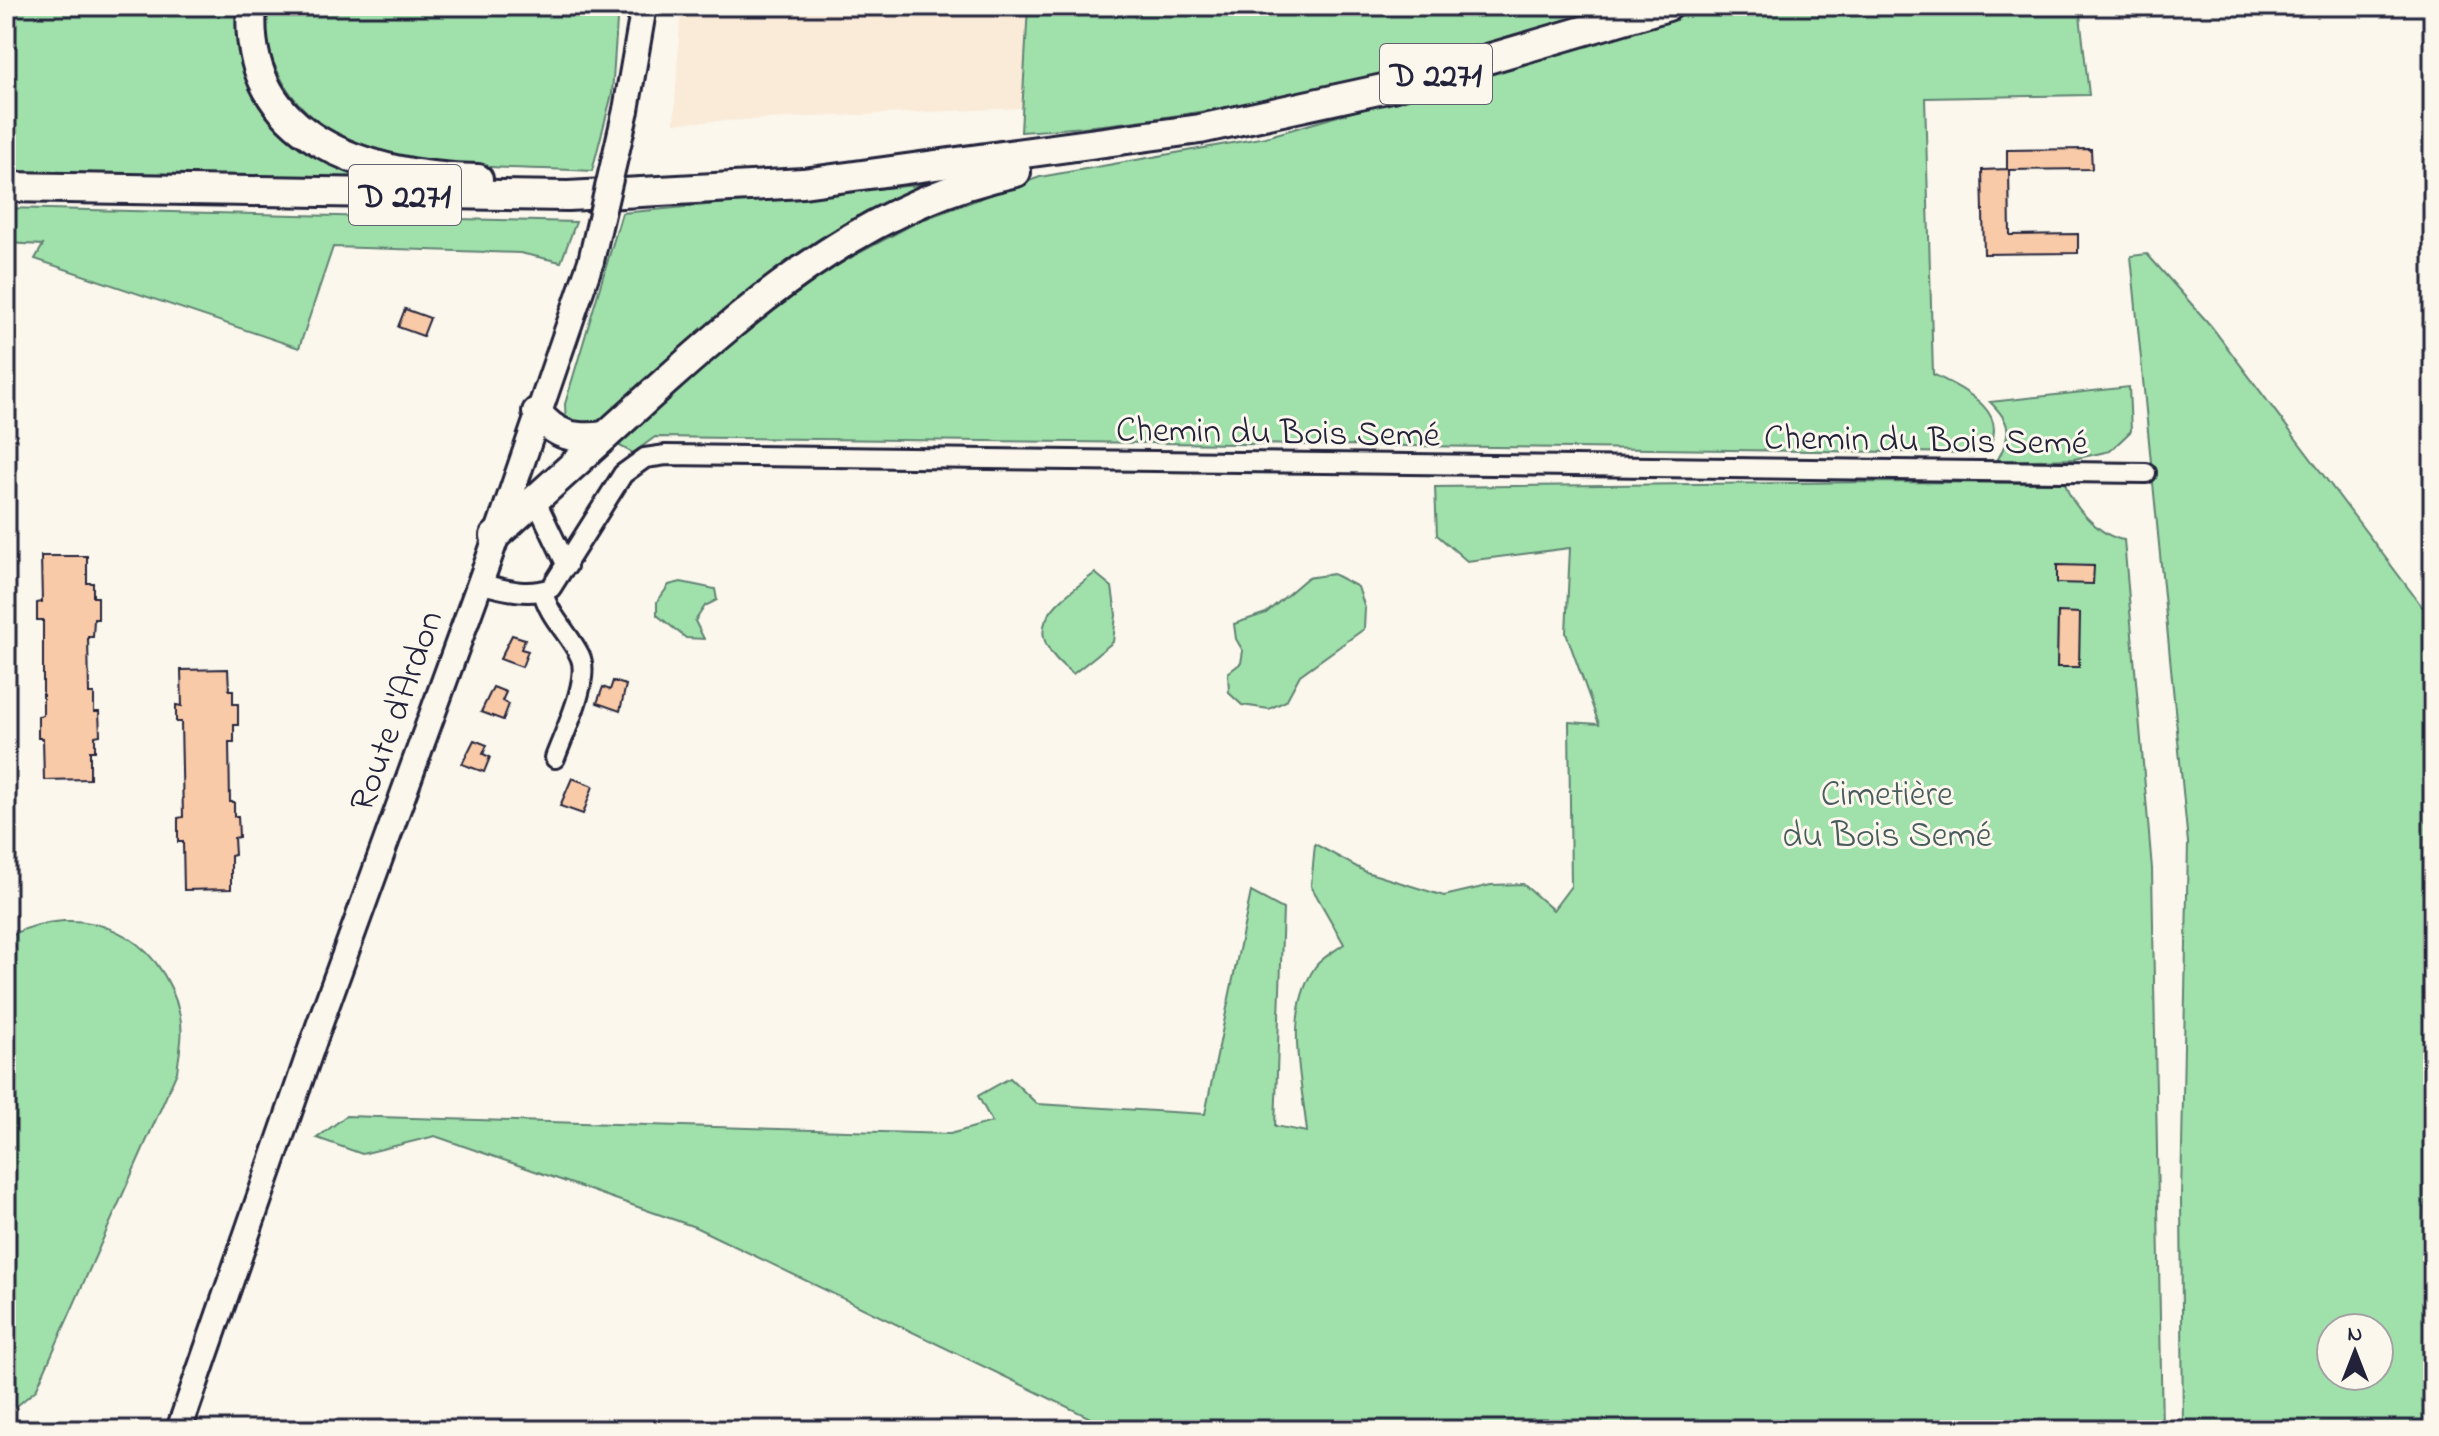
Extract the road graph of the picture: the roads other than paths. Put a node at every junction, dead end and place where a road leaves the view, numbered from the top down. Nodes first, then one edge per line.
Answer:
1 (252, 6) edge
2 (644, 6) edge
3 (1668, 6) edge
4 (1200, 129) junction
5 (803, 183) junction
6 (6, 187) edge
7 (537, 412) junction
8 (605, 436) junction
9 (2146, 473) dead end
10 (535, 499) junction
11 (495, 536) junction
12 (567, 566) junction
13 (478, 583) junction
14 (543, 591) junction
15 (555, 758) dead end
16 (179, 1430) edge

1 - 5 highway
2 - 7 main road, Route d'Ardon, bridge
3 - 4 highway, D 2271
4 - 5 highway, D 2271
4 - 8 highway
5 - 6 highway, D 2271
7 - 8 highway
7 - 11 main road, Route d'Ardon
8 - 10 highway
9 - 12 street, Chemin du Bois Semé
10 - 11 highway
10 - 12 street
11 - 13 main road, Route d'Ardon
12 - 14 street, Chemin du Bois Semé
13 - 14 street
13 - 16 main road, Route d'Ardon
14 - 15 street

